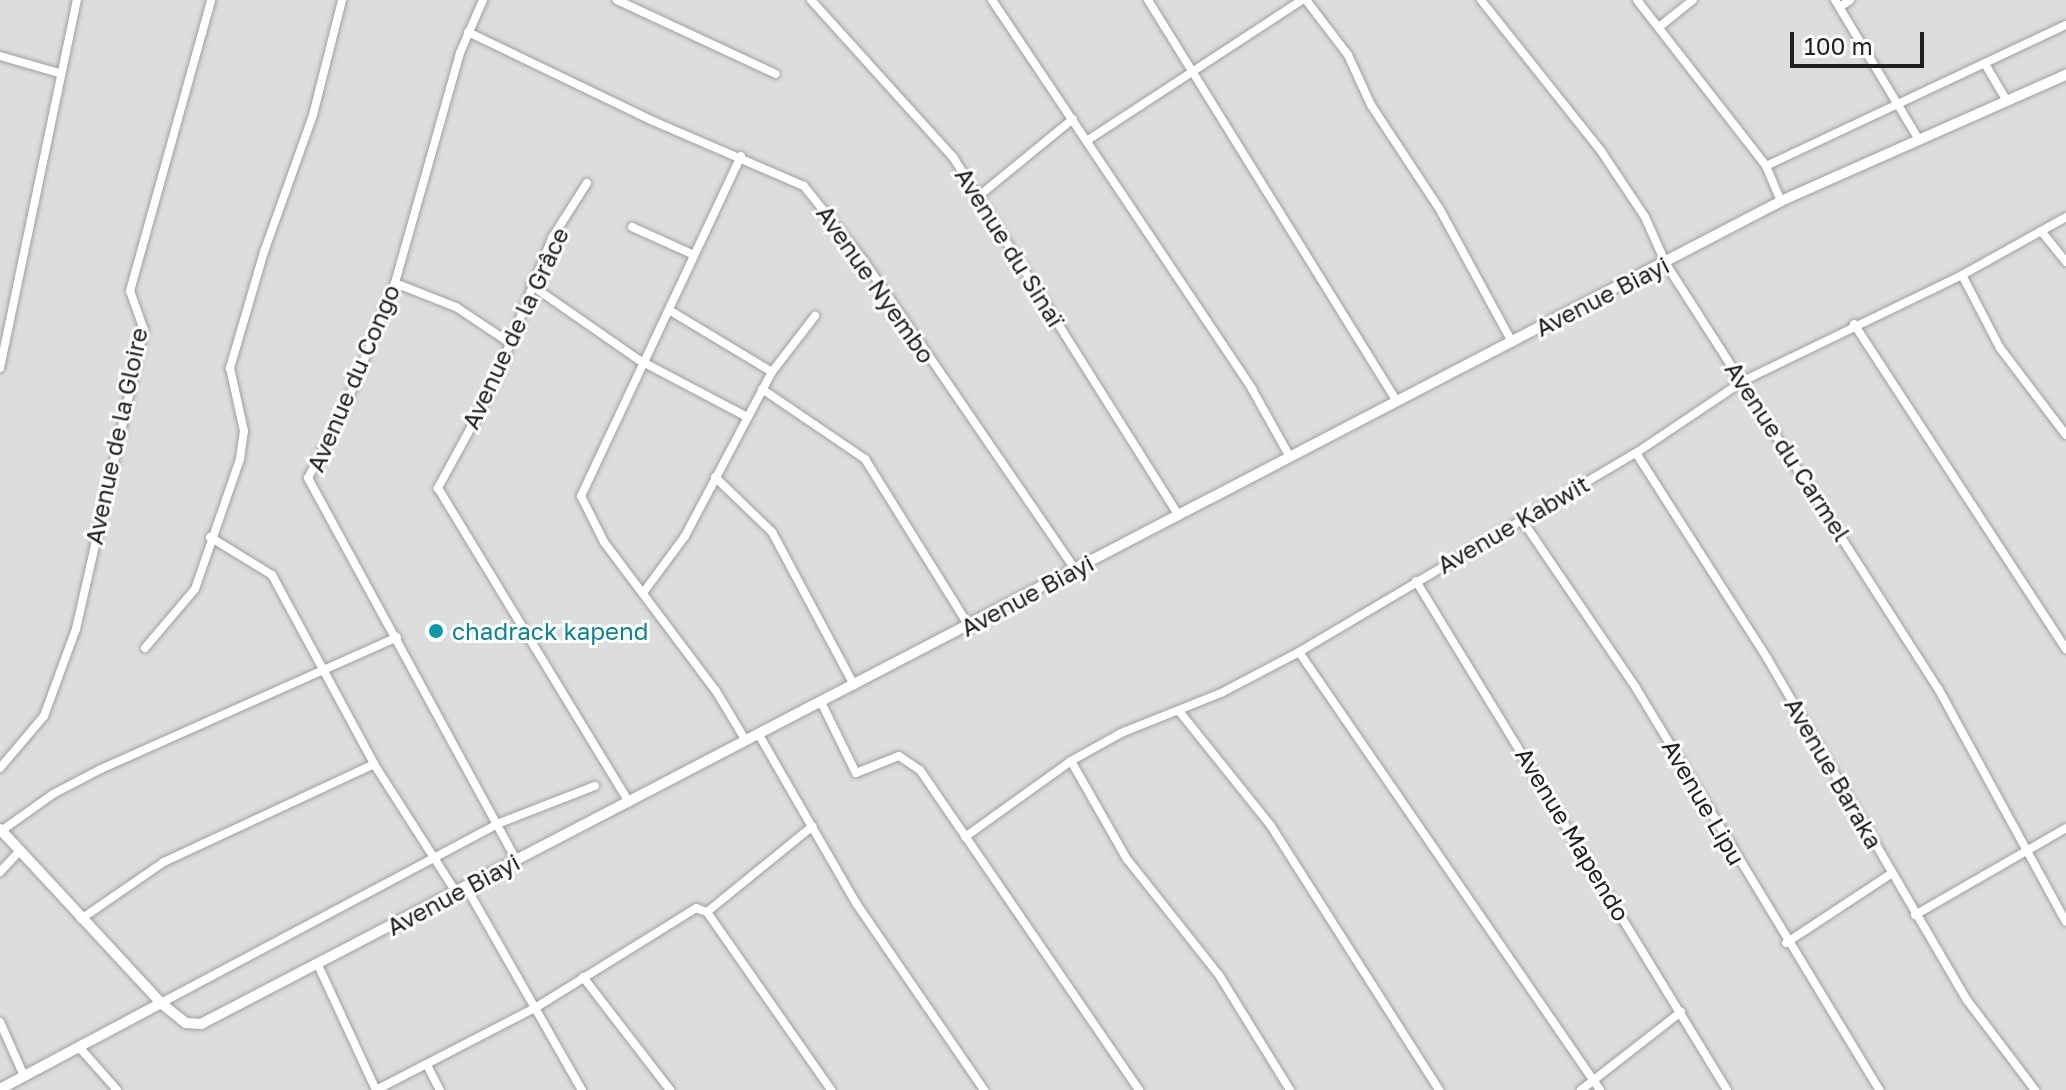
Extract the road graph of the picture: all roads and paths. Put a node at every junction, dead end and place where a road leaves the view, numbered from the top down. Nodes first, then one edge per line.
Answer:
1 (77, 0) edge
2 (211, 0) edge
3 (342, 0) edge
4 (483, 0) edge
5 (617, 0) edge
6 (811, 0) edge
7 (992, 0) edge
8 (1148, 0) edge
9 (1304, 0) edge
10 (1481, 0) edge
11 (1637, 0) edge
12 (1693, 0) edge
13 (1850, 0) edge
14 (1838, 4) edge
15 (2066, 25) edge
16 (1659, 27) junction
17 (468, 32) junction
18 (0, 56) edge
19 (1985, 64) junction
20 (1194, 70) junction
21 (59, 73) junction
22 (776, 74) dead end
23 (2066, 75) edge
24 (2007, 101) junction
25 (1901, 105) junction
26 (1073, 119) junction
27 (1088, 140) junction
28 (1919, 140) junction
29 (741, 156) junction
30 (1766, 166) junction
31 (587, 183) dead end
32 (980, 195) junction
33 (1781, 201) junction
34 (2066, 217) edge
35 (632, 227) dead end
36 (2041, 231) junction
37 (692, 254) junction
38 (2066, 262) edge
39 (1666, 264) junction
40 (1962, 275) junction
41 (395, 283) junction
42 (531, 285) junction
43 (669, 310) junction
44 (815, 316) dead end
45 (1854, 324) junction
46 (507, 341) junction
47 (1512, 342) junction
48 (643, 362) junction
49 (0, 368) edge
50 (772, 372) junction
51 (1743, 381) junction
52 (762, 389) junction
53 (1397, 401) junction
54 (747, 417) junction
55 (2066, 435) edge
56 (1636, 453) junction
57 (1290, 457) junction
58 (715, 477) junction
59 (1179, 516) junction
60 (1522, 520) junction
61 (210, 537) junction
62 (1075, 569) junction
63 (1416, 581) junction
64 (643, 593) junction
65 (969, 626) junction
66 (397, 637) junction
67 (145, 648) dead end
68 (2066, 649) edge
69 (1299, 652) junction
70 (322, 669) junction
71 (854, 685) junction
72 (821, 702) junction
73 (1179, 711) junction
74 (759, 735) junction
75 (746, 741) junction
76 (1071, 761) junction
77 (374, 764) junction
78 (0, 768) edge
79 (595, 786) dead end
80 (629, 802) junction
81 (497, 824) junction
82 (813, 826) junction
83 (2066, 828) edge
84 (1, 830) edge
85 (965, 837) junction
86 (2028, 850) junction
87 (18, 853) junction
88 (434, 858) junction
89 (517, 861) junction
90 (0, 872) edge
91 (1892, 873) junction
92 (461, 889) junction
93 (707, 912) junction
94 (1915, 915) junction
95 (81, 919) junction
96 (2066, 922) edge
97 (1786, 943) junction
98 (318, 965) junction
99 (583, 977) junction
100 (161, 1003) junction
101 (535, 1008) junction
102 (1681, 1012) junction
103 (0, 1022) edge
104 (79, 1047) junction
105 (427, 1065) junction
106 (24, 1076) junction
107 (1593, 1080) junction
108 (0, 1089) edge
109 (117, 1090) edge
110 (376, 1090) edge
111 (440, 1090) edge
112 (582, 1090) edge
113 (670, 1090) edge
114 (831, 1090) edge
115 (984, 1090) edge
116 (1139, 1090) edge
117 (1290, 1090) edge
118 (1439, 1090) edge
119 (1581, 1090) edge
120 (1600, 1090) edge
121 (1727, 1090) edge
122 (1879, 1090) edge
123 (2035, 1090) edge

1 - 21 street
2 - 78 street, Avenue de la Gloire
3 - 61 street
4 - 17 street, Avenue du Congo
5 - 22 street
6 - 32 street, Avenue du Sinaï
7 - 26 street
8 - 20 street
9 - 20 street
9 - 47 street
10 - 39 street, Avenue du Carmel
11 - 16 street
12 - 16 street
13 - 14 street
14 - 25 street
15 - 19 street
16 - 30 street
17 - 29 street, Avenue Nyembo
17 - 41 street, Avenue du Congo
18 - 21 street
19 - 24 street
19 - 25 street
20 - 27 street
20 - 53 street
21 - 49 street
23 - 24 street, Avenue Biayi
24 - 28 street, Avenue Biayi
25 - 28 street
25 - 30 street
26 - 27 street
26 - 32 street
27 - 57 street
28 - 33 street, Avenue Biayi
29 - 37 street
29 - 62 street, Avenue Nyembo
30 - 33 street
31 - 42 street, Avenue de la Grâce
32 - 59 street, Avenue du Sinaï
33 - 39 street, Avenue Biayi
34 - 36 street, Avenue Kabwit
35 - 37 street
36 - 38 street
36 - 40 street, Avenue Kabwit
37 - 43 street
39 - 47 street, Avenue Biayi
39 - 51 street, Avenue du Carmel
40 - 45 street, Avenue Kabwit
40 - 55 street
41 - 46 street
41 - 66 street, Avenue du Congo
42 - 46 street, Avenue de la Grâce
42 - 48 street
43 - 48 street
43 - 50 street
44 - 50 street
45 - 51 street, Avenue Kabwit
45 - 68 street
46 - 80 street, Avenue de la Grâce
47 - 53 street, Avenue Biayi
48 - 54 street
48 - 64 street
50 - 52 street
51 - 56 street, Avenue Kabwit
51 - 86 street, Avenue du Carmel
52 - 54 street
52 - 65 street
53 - 57 street, Avenue Biayi
54 - 58 street
56 - 60 street, Avenue Kabwit
56 - 91 street, Avenue Baraka
57 - 59 street, Avenue Biayi
58 - 64 street
58 - 71 street
59 - 62 street, Avenue Biayi
60 - 63 street, Avenue Kabwit
60 - 97 street, Avenue Lipu
61 - 67 street
61 - 70 street
62 - 65 street, Avenue Biayi
63 - 69 street, Avenue Kabwit
63 - 102 street, Avenue Mapendo
64 - 75 street
65 - 71 street, Avenue Biayi
66 - 70 street
66 - 81 street, Avenue du Congo
69 - 73 street, Avenue Kabwit
69 - 107 street
70 - 77 street
70 - 84 street
71 - 72 street, Avenue Biayi
72 - 74 street, Avenue Biayi
72 - 85 street
73 - 76 street, Avenue Kabwit
73 - 118 street
74 - 75 street, Avenue Biayi
74 - 82 street
75 - 80 street, Avenue Biayi
76 - 85 street, Avenue Kabwit
76 - 117 street
77 - 88 street
77 - 95 street
79 - 81 street
80 - 89 street, Avenue Biayi
81 - 88 street
81 - 89 street, Avenue du Congo
82 - 93 street
82 - 115 street
83 - 86 street
84 - 87 street
85 - 116 street
86 - 94 street
86 - 96 street, Avenue du Carmel
87 - 90 street
87 - 95 street
88 - 92 street
88 - 100 street
89 - 92 street, Avenue Biayi
91 - 94 street, Avenue Baraka
91 - 97 street
92 - 98 street, Avenue Biayi
92 - 101 street
93 - 99 street
93 - 114 street
94 - 123 street, Avenue Baraka
95 - 100 street
97 - 122 street, Avenue Lipu
98 - 100 street, Avenue Biayi
98 - 110 street
99 - 101 street
99 - 113 street
100 - 104 street
101 - 105 street
101 - 112 street
102 - 107 street
102 - 121 street, Avenue Mapendo
103 - 106 street
104 - 106 street
104 - 109 street
105 - 110 street
105 - 111 street
106 - 108 street
107 - 119 street
107 - 120 street

